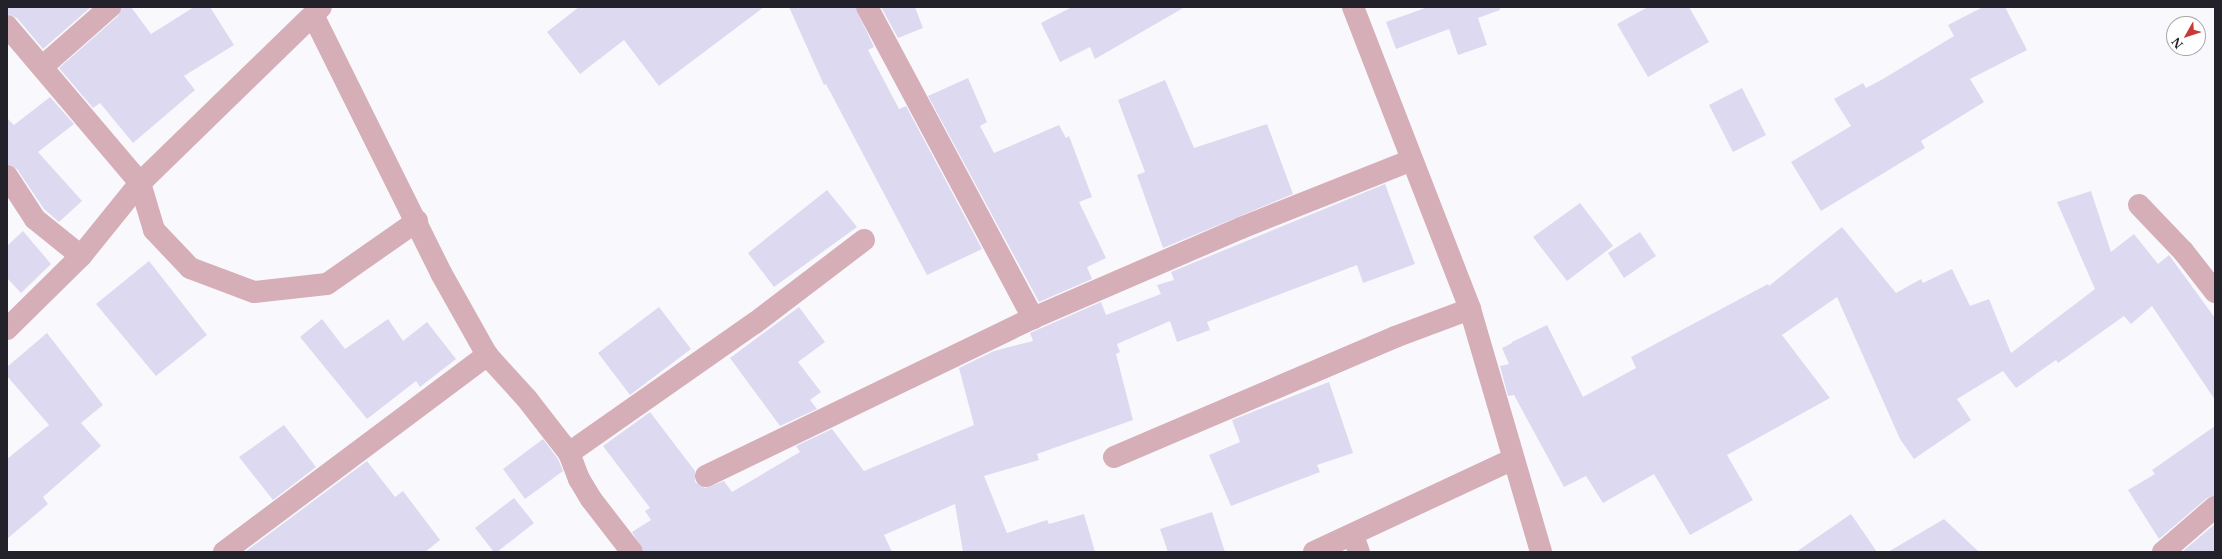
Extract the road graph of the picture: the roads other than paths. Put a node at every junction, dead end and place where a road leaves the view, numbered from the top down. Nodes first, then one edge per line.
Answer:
1 (110, 7) edge
2 (867, 7) edge
3 (1353, 7) edge
4 (317, 12) edge
5 (7, 26) edge
6 (42, 67) junction
7 (1412, 160) junction
8 (7, 176) edge
9 (140, 183) junction
10 (2140, 204) dead end
11 (417, 221) junction
12 (864, 240) dead end
13 (81, 256) junction
14 (2215, 292) edge
15 (1470, 309) junction
16 (1033, 318) junction
17 (7, 329) edge
18 (487, 355) junction
19 (569, 453) junction
20 (1114, 457) dead end
21 (1513, 459) junction
22 (706, 476) dead end
23 (2215, 508) edge
24 (1356, 543) edge
25 (224, 552) edge
26 (632, 552) edge
27 (1314, 552) edge
28 (1541, 552) edge
29 (2163, 552) edge

1 - 6 street
2 - 16 street
3 - 7 street
4 - 9 street
4 - 11 street
5 - 6 street
6 - 9 street
7 - 15 street
7 - 16 street
8 - 13 street
9 - 11 street
9 - 13 street
10 - 14 street
11 - 18 street
12 - 19 street
13 - 17 street
15 - 20 street
15 - 21 street
16 - 22 street
18 - 19 street
18 - 25 street
19 - 26 street
21 - 24 street
21 - 28 street
23 - 29 street
24 - 27 street

